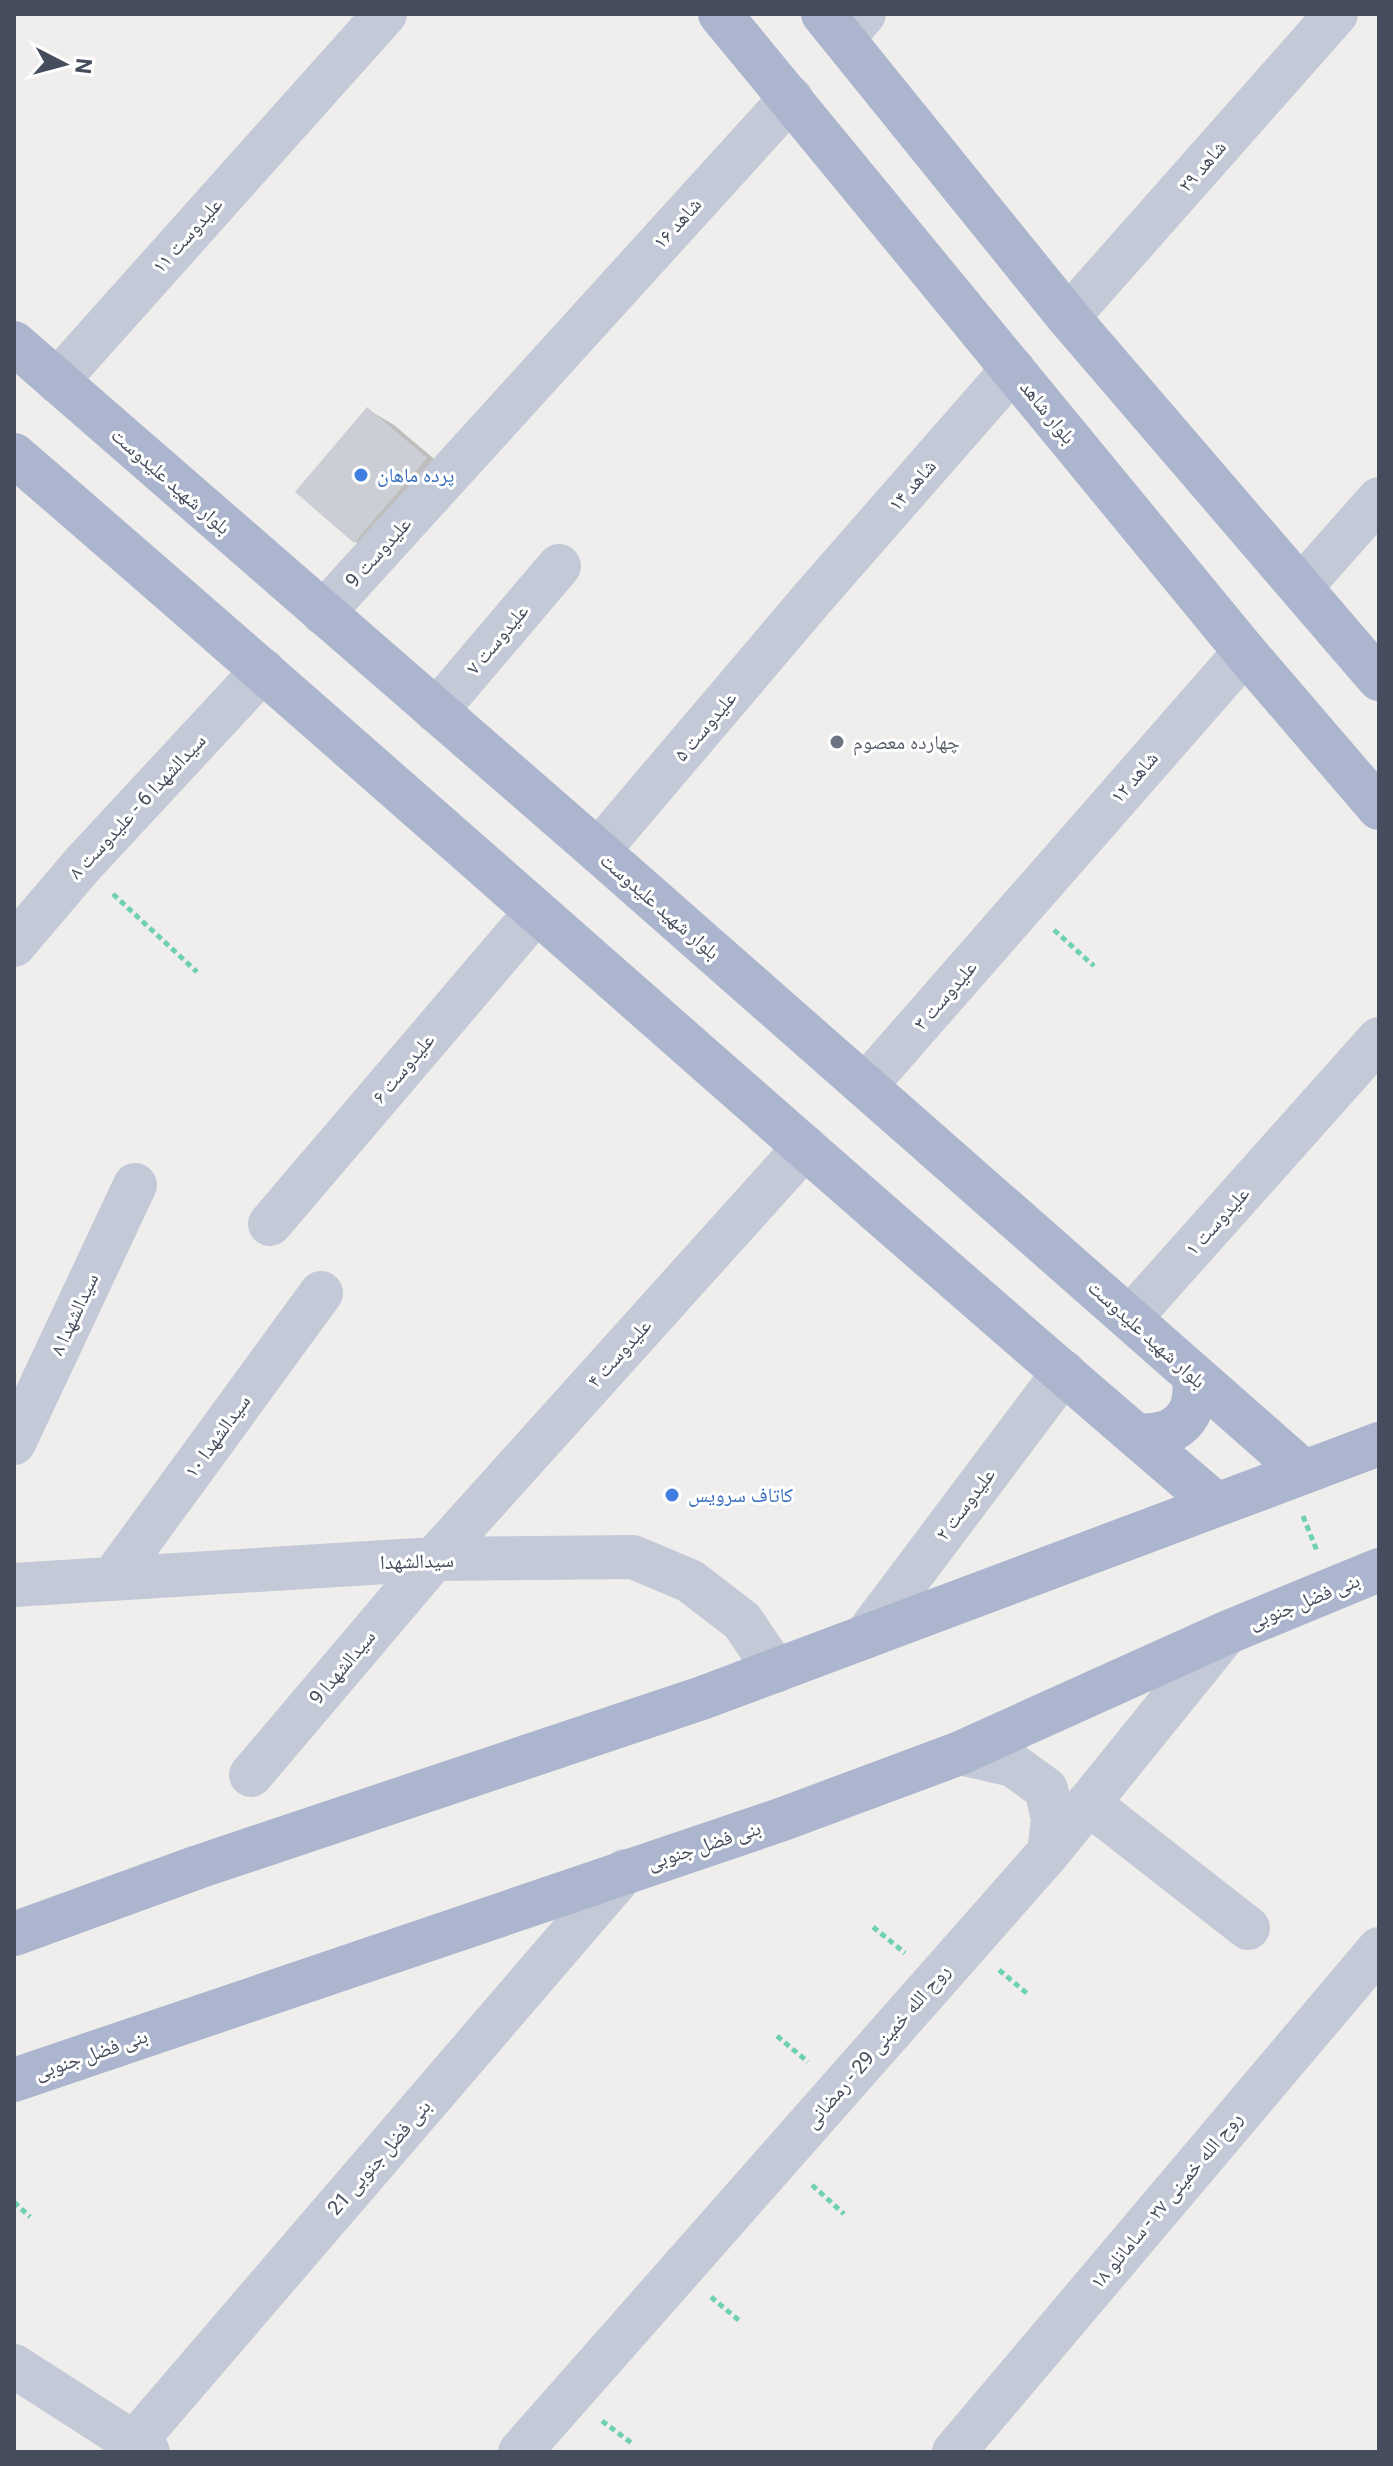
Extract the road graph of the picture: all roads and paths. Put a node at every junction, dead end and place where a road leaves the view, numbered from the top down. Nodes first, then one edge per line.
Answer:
1 (385, 14) edge
2 (720, 14) edge
3 (1336, 14) edge
4 (843, 22) edge
5 (791, 98) junction
6 (1068, 317) junction
7 (14, 343) edge
8 (563, 348) joint
9 (1013, 369) junction
10 (57, 381) junction
11 (14, 455) edge
12 (1379, 499) edge
13 (559, 566) dead end
14 (1301, 587) junction
15 (811, 600) joint
16 (323, 613) junction
17 (1245, 652) junction
18 (263, 670) junction
19 (1379, 679) edge
20 (436, 711) junction
21 (1379, 808) edge
22 (598, 851) junction
23 (82, 865) junction
24 (1024, 903) junction
25 (536, 912) junction
26 (14, 945) edge
27 (1094, 966) dead end
28 (197, 972) dead end
29 (1379, 1039) edge
30 (865, 1086) junction
31 (805, 1147) junction
32 (135, 1185) dead end
33 (270, 1224) dead end
34 (321, 1293) dead end
35 (1130, 1318) junction
36 (1064, 1372) junction
37 (1193, 1375) junction
38 (1134, 1434) junction
39 (14, 1443) edge
40 (1379, 1444) edge
41 (1296, 1475) junction
42 (1217, 1505) junction
43 (434, 1559) junction
44 (113, 1578) junction
45 (1366, 1578) edge
46 (14, 1585) edge
47 (1226, 1633) junction
48 (865, 1637) junction
49 (776, 1671) junction
50 (960, 1753) junction
51 (251, 1775) dead end
52 (1088, 1803) junction
53 (1049, 1852) junction
54 (625, 1871) junction
55 (1248, 1928) dead end
56 (14, 1934) edge
57 (1376, 1957) edge
58 (14, 2080) edge
59 (14, 2202) edge
60 (30, 2217) dead end
61 (14, 2366) edge
62 (136, 2449) edge
63 (520, 2452) edge
64 (954, 2452) edge

1 - 10 street, علیدوست ۱۱
2 - 5 main road, بلوار شاهد
3 - 6 street, شاهد ۲۹
4 - 6 main road
5 - 8 street, شاهد ۱۶
5 - 9 main road, بلوار شاهد
6 - 14 main road
7 - 10 main road, بلوار شهید علیدوست
8 - 16 street, علیدوست 9
9 - 15 street, شاهد ۱۴
9 - 17 main road, بلوار شاهد
10 - 16 main road, بلوار شهید علیدوست
11 - 18 main road
12 - 14 street
13 - 20 street, علیدوست ۷
14 - 19 main road
15 - 22 street, علیدوست ۵
16 - 20 main road, بلوار شهید علیدوست
17 - 21 main road, بلوار شاهد
17 - 24 street, شاهد ۱۲
18 - 23 street, سیدالشهدا 6 - علیدوست ۸
18 - 25 main road
20 - 22 main road, بلوار شهید علیدوست
22 - 30 main road, بلوار شهید علیدوست
23 - 26 street, سیدالشهدا 6 - علیدوست ۸
23 - 28 path
24 - 27 path
24 - 30 street, علیدوست ۳
25 - 31 main road
25 - 33 street, علیدوست ۶
29 - 35 street, علیدوست ۱
30 - 35 main road, بلوار شهید علیدوست
31 - 36 main road
31 - 43 street, علیدوست ۴
32 - 39 street, سیدالشهدا ۸
34 - 44 street, سیدالشهدا ۱۰
35 - 37 main road, بلوار شهید علیدوست
36 - 38 main road
36 - 48 street, علیدوست ۲
37 - 38 main road
37 - 41 main road, بلوار شهید علیدوست
38 - 42 main road
40 - 41 main road
41 - 42 main road
41 - 45 path
42 - 48 main road
43 - 44 street, سیدالشهدا
43 - 49 street, سیدالشهدا
43 - 51 street, سیدالشهدا 9
44 - 46 street, سیدالشهدا
45 - 47 main road, بنی فضل جنوبی
47 - 50 main road, بنی فضل جنوبی
47 - 52 street, روح الله خمینی 29 - رمضانی
48 - 49 main road
49 - 56 main road
50 - 53 street
50 - 54 main road, بنی فضل جنوبی
52 - 53 street, روح الله خمینی 29 - رمضانی
52 - 55 street
53 - 63 street, روح الله خمینی 29 - رمضانی
54 - 58 main road, بنی فضل جنوبی
54 - 62 street, بنی فضل جنوبی 21
57 - 64 street, روح الله خمینی ۲۷ - سامانلو ۱۸
59 - 60 path
61 - 62 street

